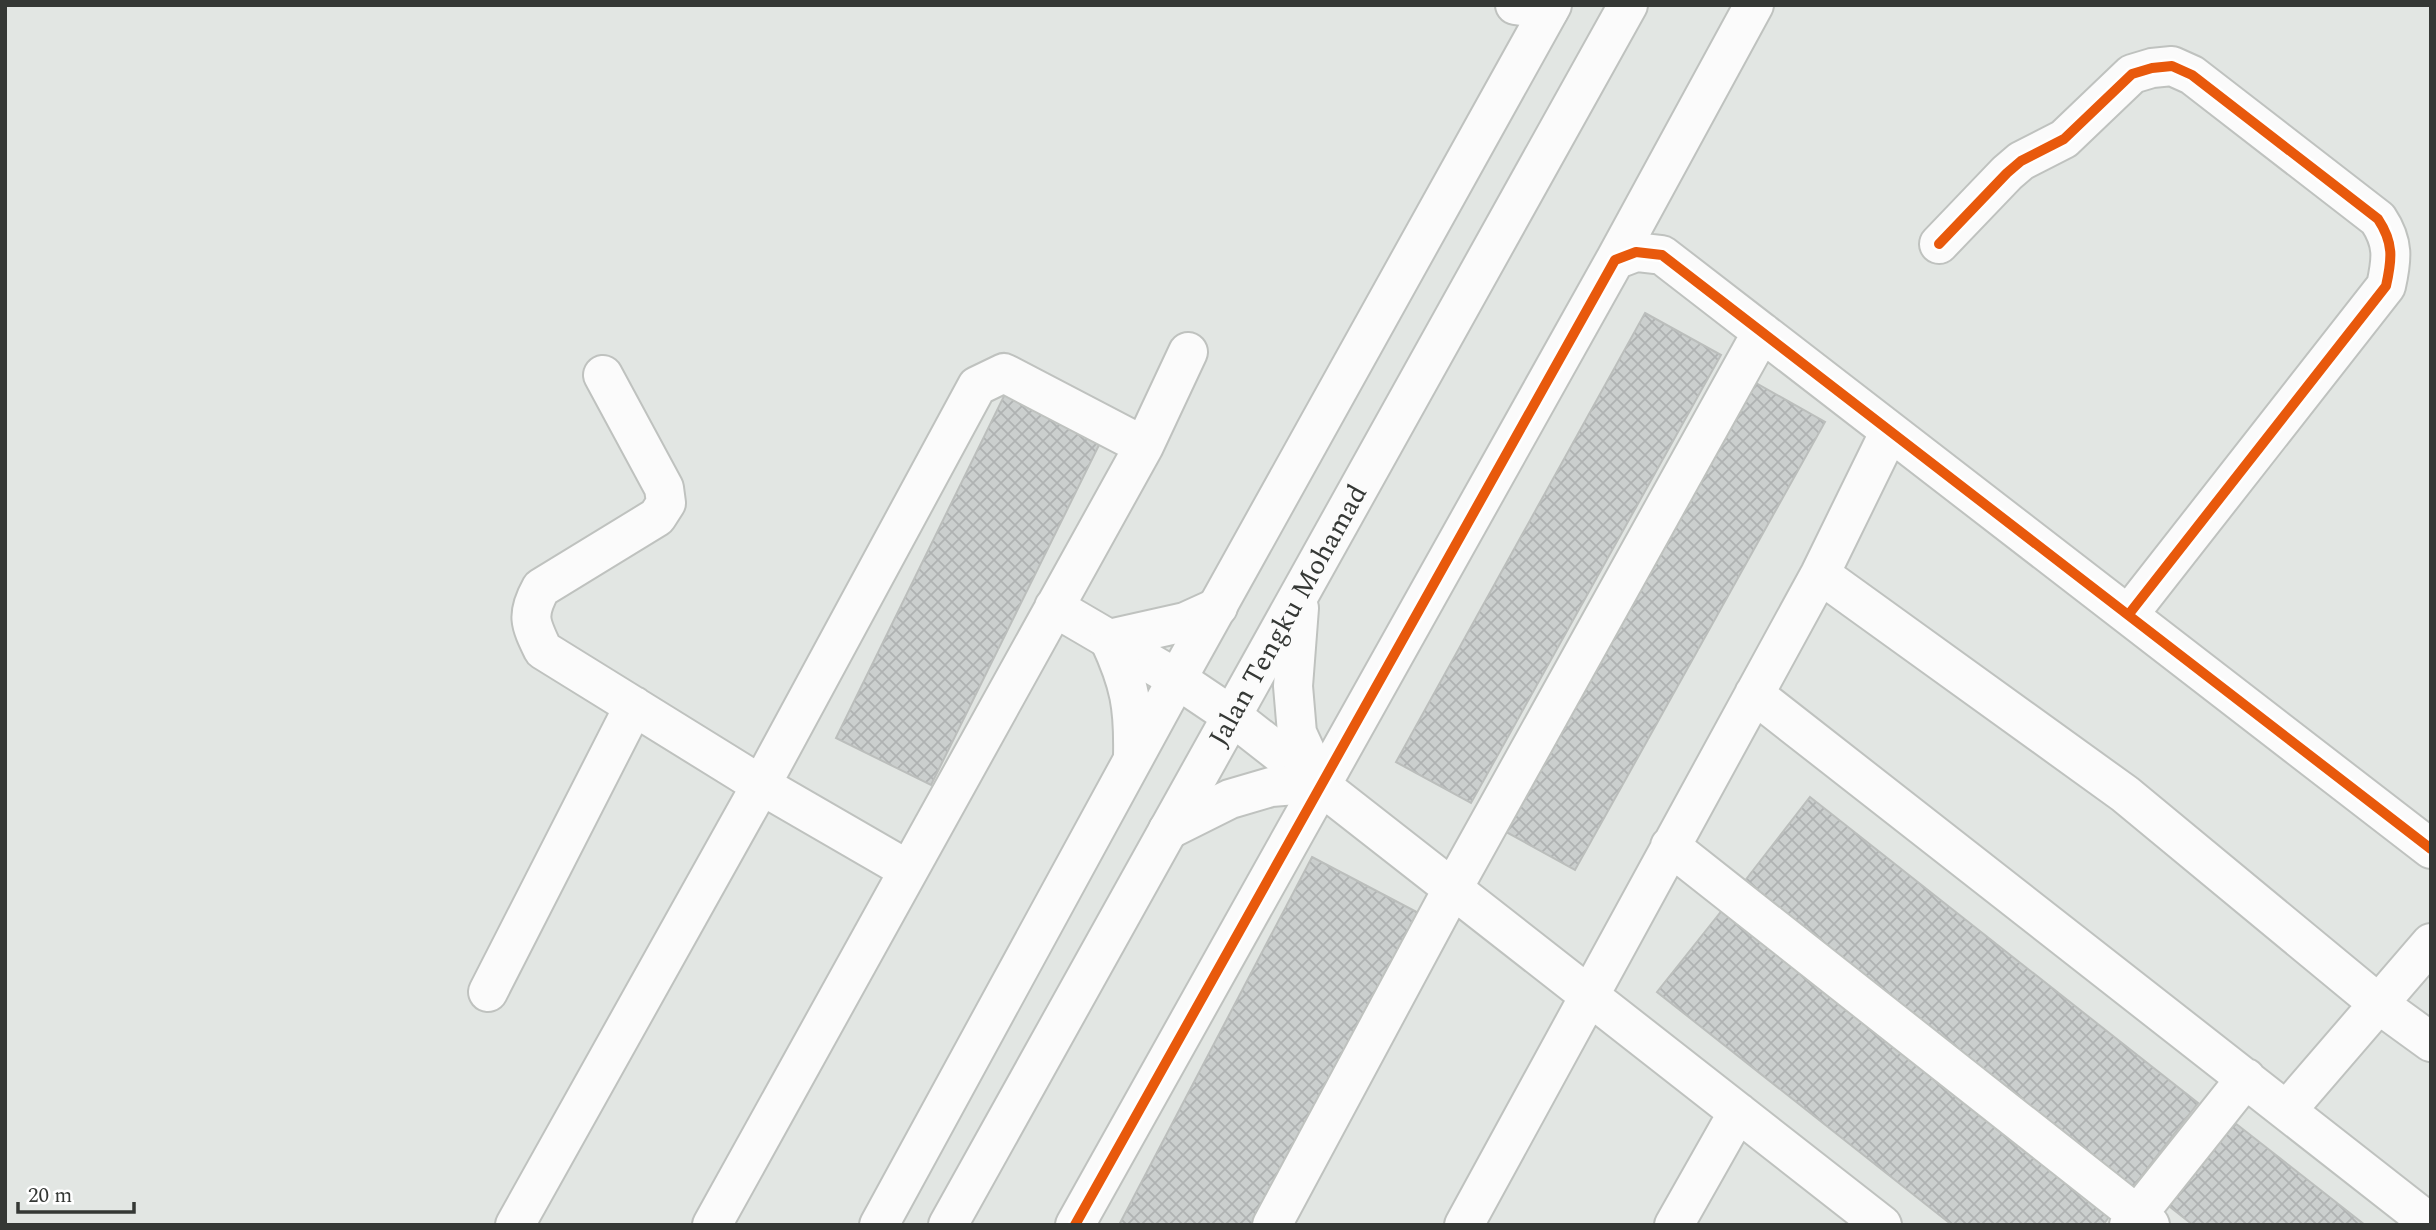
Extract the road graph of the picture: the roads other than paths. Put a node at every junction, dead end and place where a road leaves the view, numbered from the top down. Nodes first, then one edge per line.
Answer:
1 (1628, 5) edge
2 (1754, 5) edge
3 (1539, 7) edge
4 (1939, 244) dead end
5 (1615, 260) junction
6 (1762, 332) junction
7 (1188, 352) dead end
8 (603, 375) dead end
9 (1890, 431) junction
10 (1144, 446) junction
11 (1820, 574) junction
12 (1301, 592) junction
13 (1054, 607) junction
14 (1218, 607) junction
15 (2129, 614) junction
16 (1109, 639) junction
17 (1177, 679) junction
18 (1754, 694) junction
19 (634, 706) junction
20 (1231, 716) junction
21 (1133, 761) junction
22 (1320, 783) junction
23 (761, 785) junction
24 (1168, 830) junction
25 (1670, 846) junction
26 (2431, 849) edge
27 (908, 870) junction
28 (1453, 888) junction
29 (2431, 943) edge
30 (488, 992) dead end
31 (1588, 994) junction
32 (2380, 1005) junction
33 (2431, 1042) edge
34 (2246, 1077) junction
35 (2287, 1110) junction
36 (1738, 1112) junction
37 (2139, 1222) edge
38 (1877, 1223) edge
39 (2431, 1224) edge
40 (515, 1225) edge
41 (712, 1225) edge
42 (879, 1225) edge
43 (948, 1225) edge
44 (1075, 1225) edge
45 (1272, 1225) edge
46 (1464, 1225) edge
47 (1674, 1225) edge

1 - 12 street, Jalan Tengku Mohamad
2 - 5 street
3 - 14 street
4 - 15 street
5 - 6 street
5 - 22 street
6 - 9 street
6 - 28 street
7 - 10 street
8 - 19 street
9 - 11 street
9 - 15 street
10 - 13 street
10 - 23 street
11 - 18 street
11 - 32 street
12 - 20 street, Jalan Tengku Mohamad
12 - 22 street
13 - 16 street
13 - 27 street
14 - 16 street
14 - 17 street
15 - 26 street
16 - 17 street
16 - 21 street
17 - 20 street
17 - 21 street
18 - 25 street
18 - 34 street
19 - 23 street
19 - 30 street
20 - 22 street
20 - 24 street, Jalan Tengku Mohamad
21 - 42 street
22 - 24 street
22 - 28 street
22 - 44 street
23 - 27 street
23 - 40 street
24 - 43 street, Jalan Tengku Mohamad
25 - 31 street
25 - 37 street
27 - 41 street
28 - 31 street
28 - 45 street
29 - 32 street
31 - 36 street
31 - 46 street
32 - 33 street
32 - 35 street
34 - 35 street
34 - 37 street
35 - 39 street
36 - 38 street
36 - 47 street

